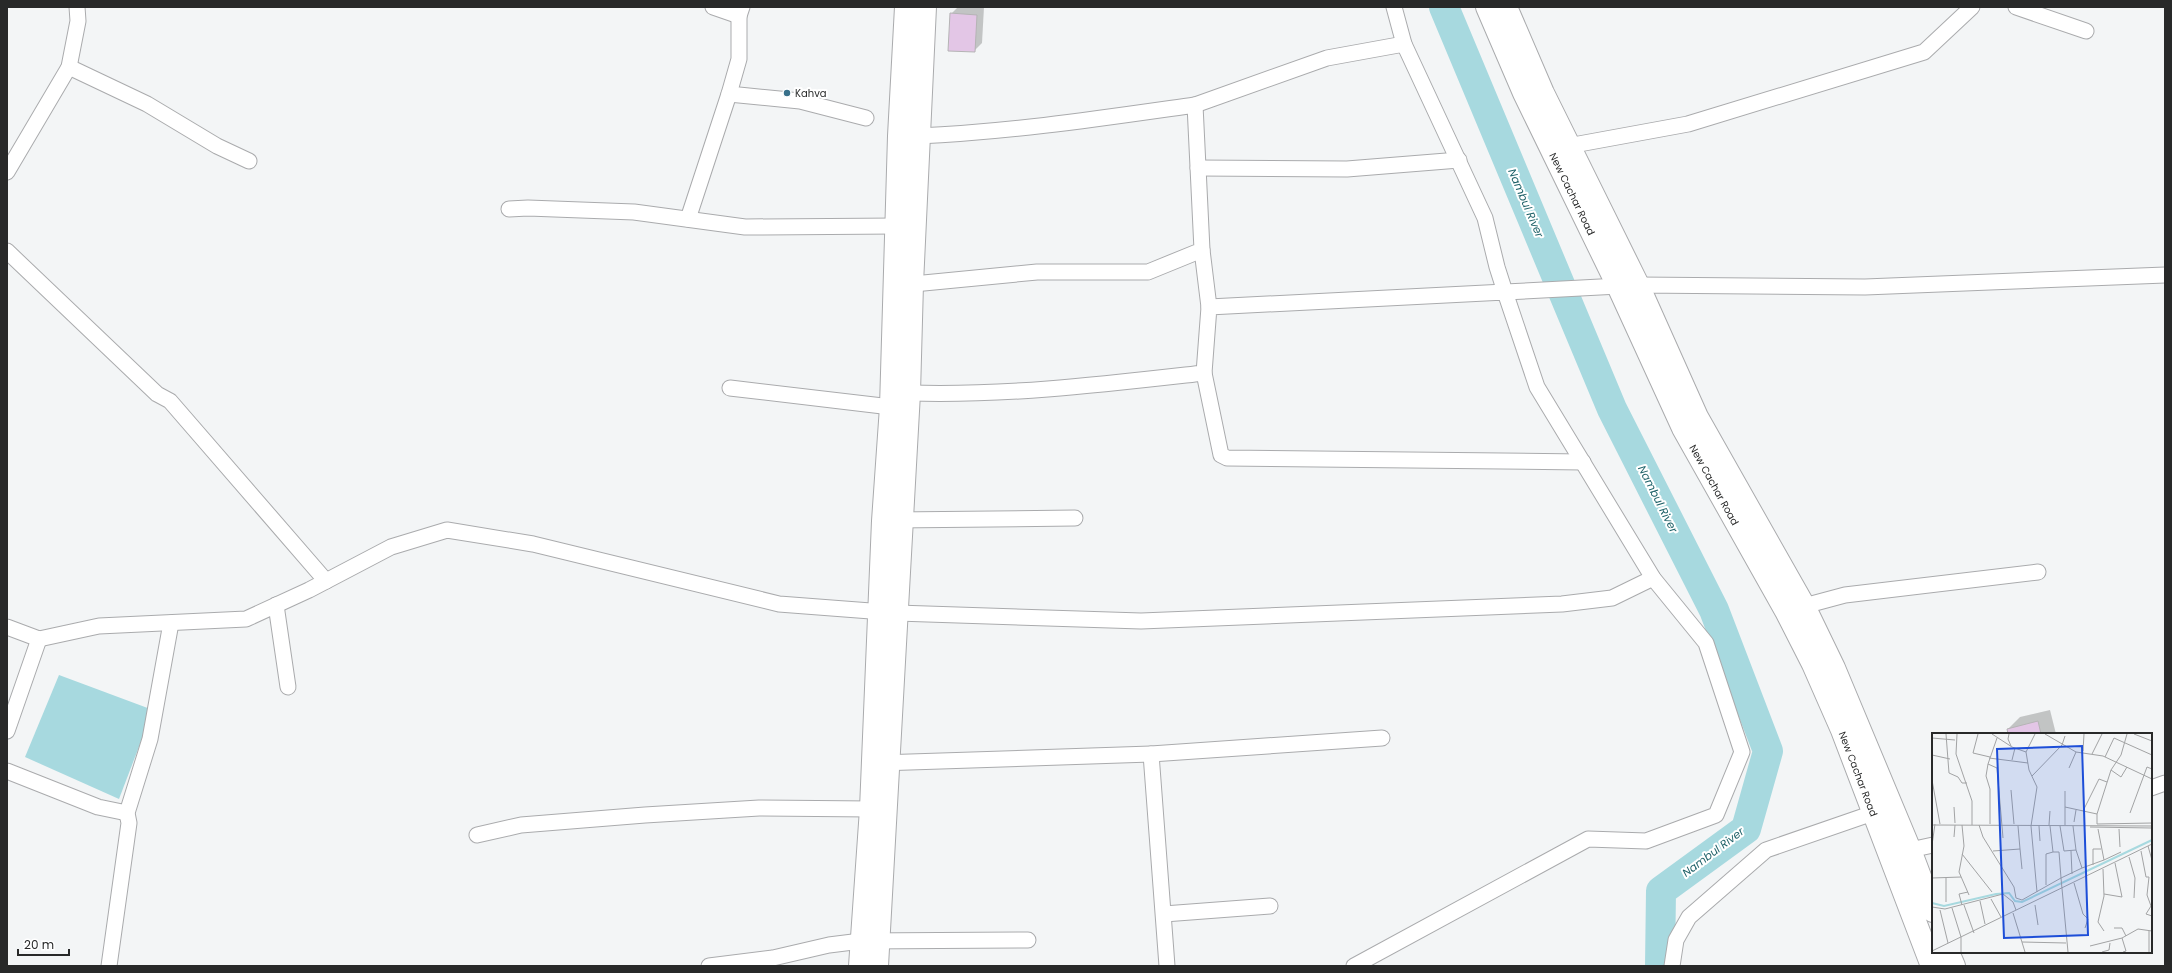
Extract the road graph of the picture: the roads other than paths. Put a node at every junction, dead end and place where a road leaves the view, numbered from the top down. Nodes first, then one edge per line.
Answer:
1 (77, 7) edge
2 (713, 7) edge
3 (906, 7) edge
4 (925, 7) edge
5 (1394, 7) edge
6 (1487, 7) edge
7 (1506, 7) edge
8 (1972, 7) edge
9 (2016, 7) edge
10 (740, 12) edge
11 (2086, 31) dead end
12 (1404, 44) junction
13 (69, 68) junction
14 (729, 94) junction
15 (1195, 105) junction
16 (866, 118) dead end
17 (918, 136) junction
18 (1568, 146) junction
19 (1459, 160) junction
20 (249, 161) dead end
21 (1198, 168) junction
22 (7, 172) edge
23 (509, 209) dead end
24 (688, 219) junction
25 (897, 226) junction
26 (1202, 250) junction
27 (7, 251) edge
28 (2165, 275) edge
29 (903, 285) junction
30 (1624, 285) junction
31 (1505, 292) junction
32 (1209, 307) junction
33 (1204, 373) junction
34 (730, 388) dead end
35 (909, 393) junction
36 (890, 407) junction
37 (1583, 462) junction
38 (1075, 518) dead end
39 (893, 520) junction
40 (2038, 572) dead end
41 (1653, 578) junction
42 (326, 581) junction
43 (276, 605) junction
44 (1804, 606) junction
45 (888, 612) junction
46 (171, 623) junction
47 (7, 627) edge
48 (39, 639) junction
49 (288, 687) dead end
50 (7, 731) edge
51 (1382, 738) dead end
52 (1151, 754) junction
53 (881, 763) junction
54 (7, 770) edge
55 (2165, 783) edge
56 (2152, 788) edge
57 (871, 809) junction
58 (1873, 813) junction
59 (127, 814) junction
60 (477, 835) dead end
61 (1932, 845) edge
62 (1900, 853) junction
63 (1270, 906) dead end
64 (1932, 909) edge
65 (1164, 914) junction
66 (1028, 940) dead end
67 (870, 941) junction
68 (1948, 953) edge
69 (109, 966) edge
70 (709, 966) edge
71 (860, 966) edge
72 (878, 966) edge
73 (1167, 966) edge
74 (1354, 966) edge
75 (1672, 966) edge
76 (1932, 966) edge
77 (1954, 966) edge

1 - 13 street
2 - 10 street
3 - 25 main road
4 - 17 main road
5 - 12 street
6 - 30 main road, New Cachar Road
7 - 18 main road, New Cachar Road
8 - 18 street
9 - 11 street
10 - 14 street
12 - 15 street
12 - 19 street
13 - 20 street
13 - 22 street
14 - 16 street
14 - 24 street
15 - 17 street
15 - 21 street
17 - 29 main road
18 - 30 main road, New Cachar Road
19 - 21 street
19 - 31 street
21 - 26 street
23 - 24 street
24 - 25 street
25 - 29 main road
26 - 29 street
26 - 32 street
27 - 42 street
28 - 30 street
29 - 35 main road
29 - 36 main road
30 - 31 street
30 - 44 main road, New Cachar Road
30 - 58 main road, New Cachar Road
31 - 32 street
31 - 37 street
32 - 33 street
33 - 35 street
33 - 37 street
34 - 36 street
35 - 39 main road
36 - 39 main road
37 - 41 street
38 - 39 street
39 - 45 main road
40 - 44 street
41 - 45 street
41 - 74 street
42 - 43 street
42 - 45 street
43 - 46 street
43 - 49 street
44 - 62 main road, New Cachar Road
45 - 53 main road
46 - 48 street
46 - 59 street
47 - 48 street
48 - 50 street
51 - 52 street
52 - 53 street
52 - 65 street
53 - 57 main road
53 - 67 main road
54 - 59 street
55 - 56 street
57 - 60 street
57 - 67 main road
58 - 62 main road, New Cachar Road
58 - 75 street
59 - 69 street
61 - 62 street
62 - 64 main road, New Cachar Road
62 - 76 main road, New Cachar Road
63 - 65 street
65 - 73 street
66 - 67 street
67 - 70 street
67 - 71 main road
67 - 72 main road
68 - 77 main road

